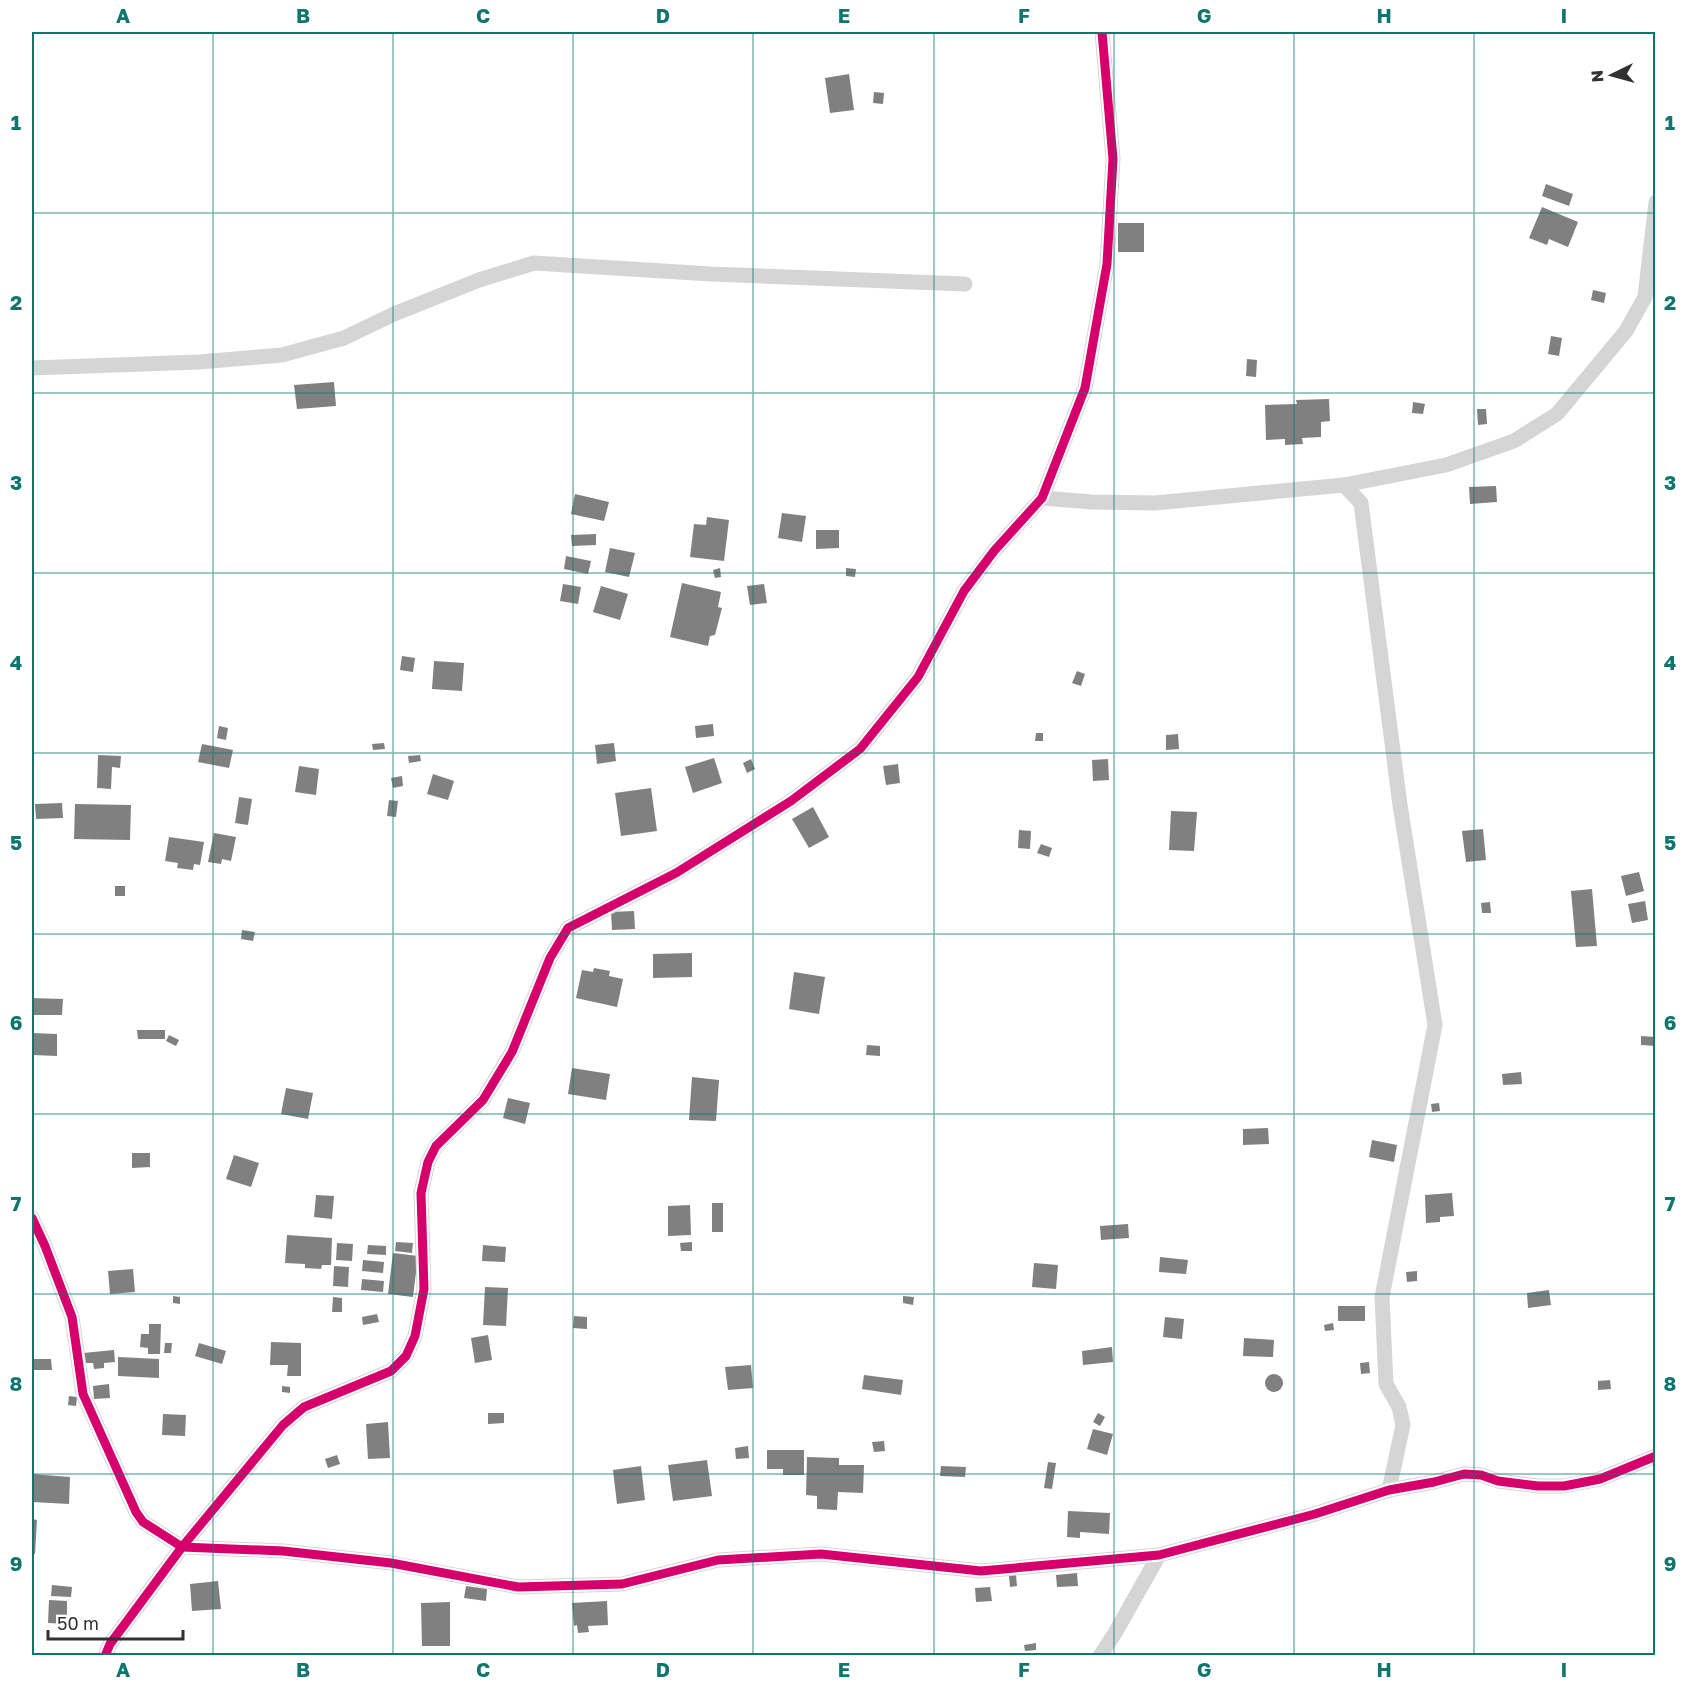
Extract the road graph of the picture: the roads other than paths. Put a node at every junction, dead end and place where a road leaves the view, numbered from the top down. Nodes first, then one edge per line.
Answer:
1 (1102, 32) edge
2 (1656, 202) edge
3 (965, 284) dead end
4 (32, 368) edge
5 (1344, 485) junction
6 (1042, 498) junction
7 (32, 1218) edge
8 (1656, 1456) edge
9 (1389, 1490) junction
10 (182, 1547) junction
11 (1159, 1555) junction
12 (105, 1656) edge
13 (1100, 1656) edge

1 - 6 street
2 - 5 street
3 - 4 street
5 - 6 street
5 - 9 street
6 - 10 street
7 - 10 street
8 - 9 street
9 - 11 street
10 - 11 street
10 - 12 street
11 - 13 street

